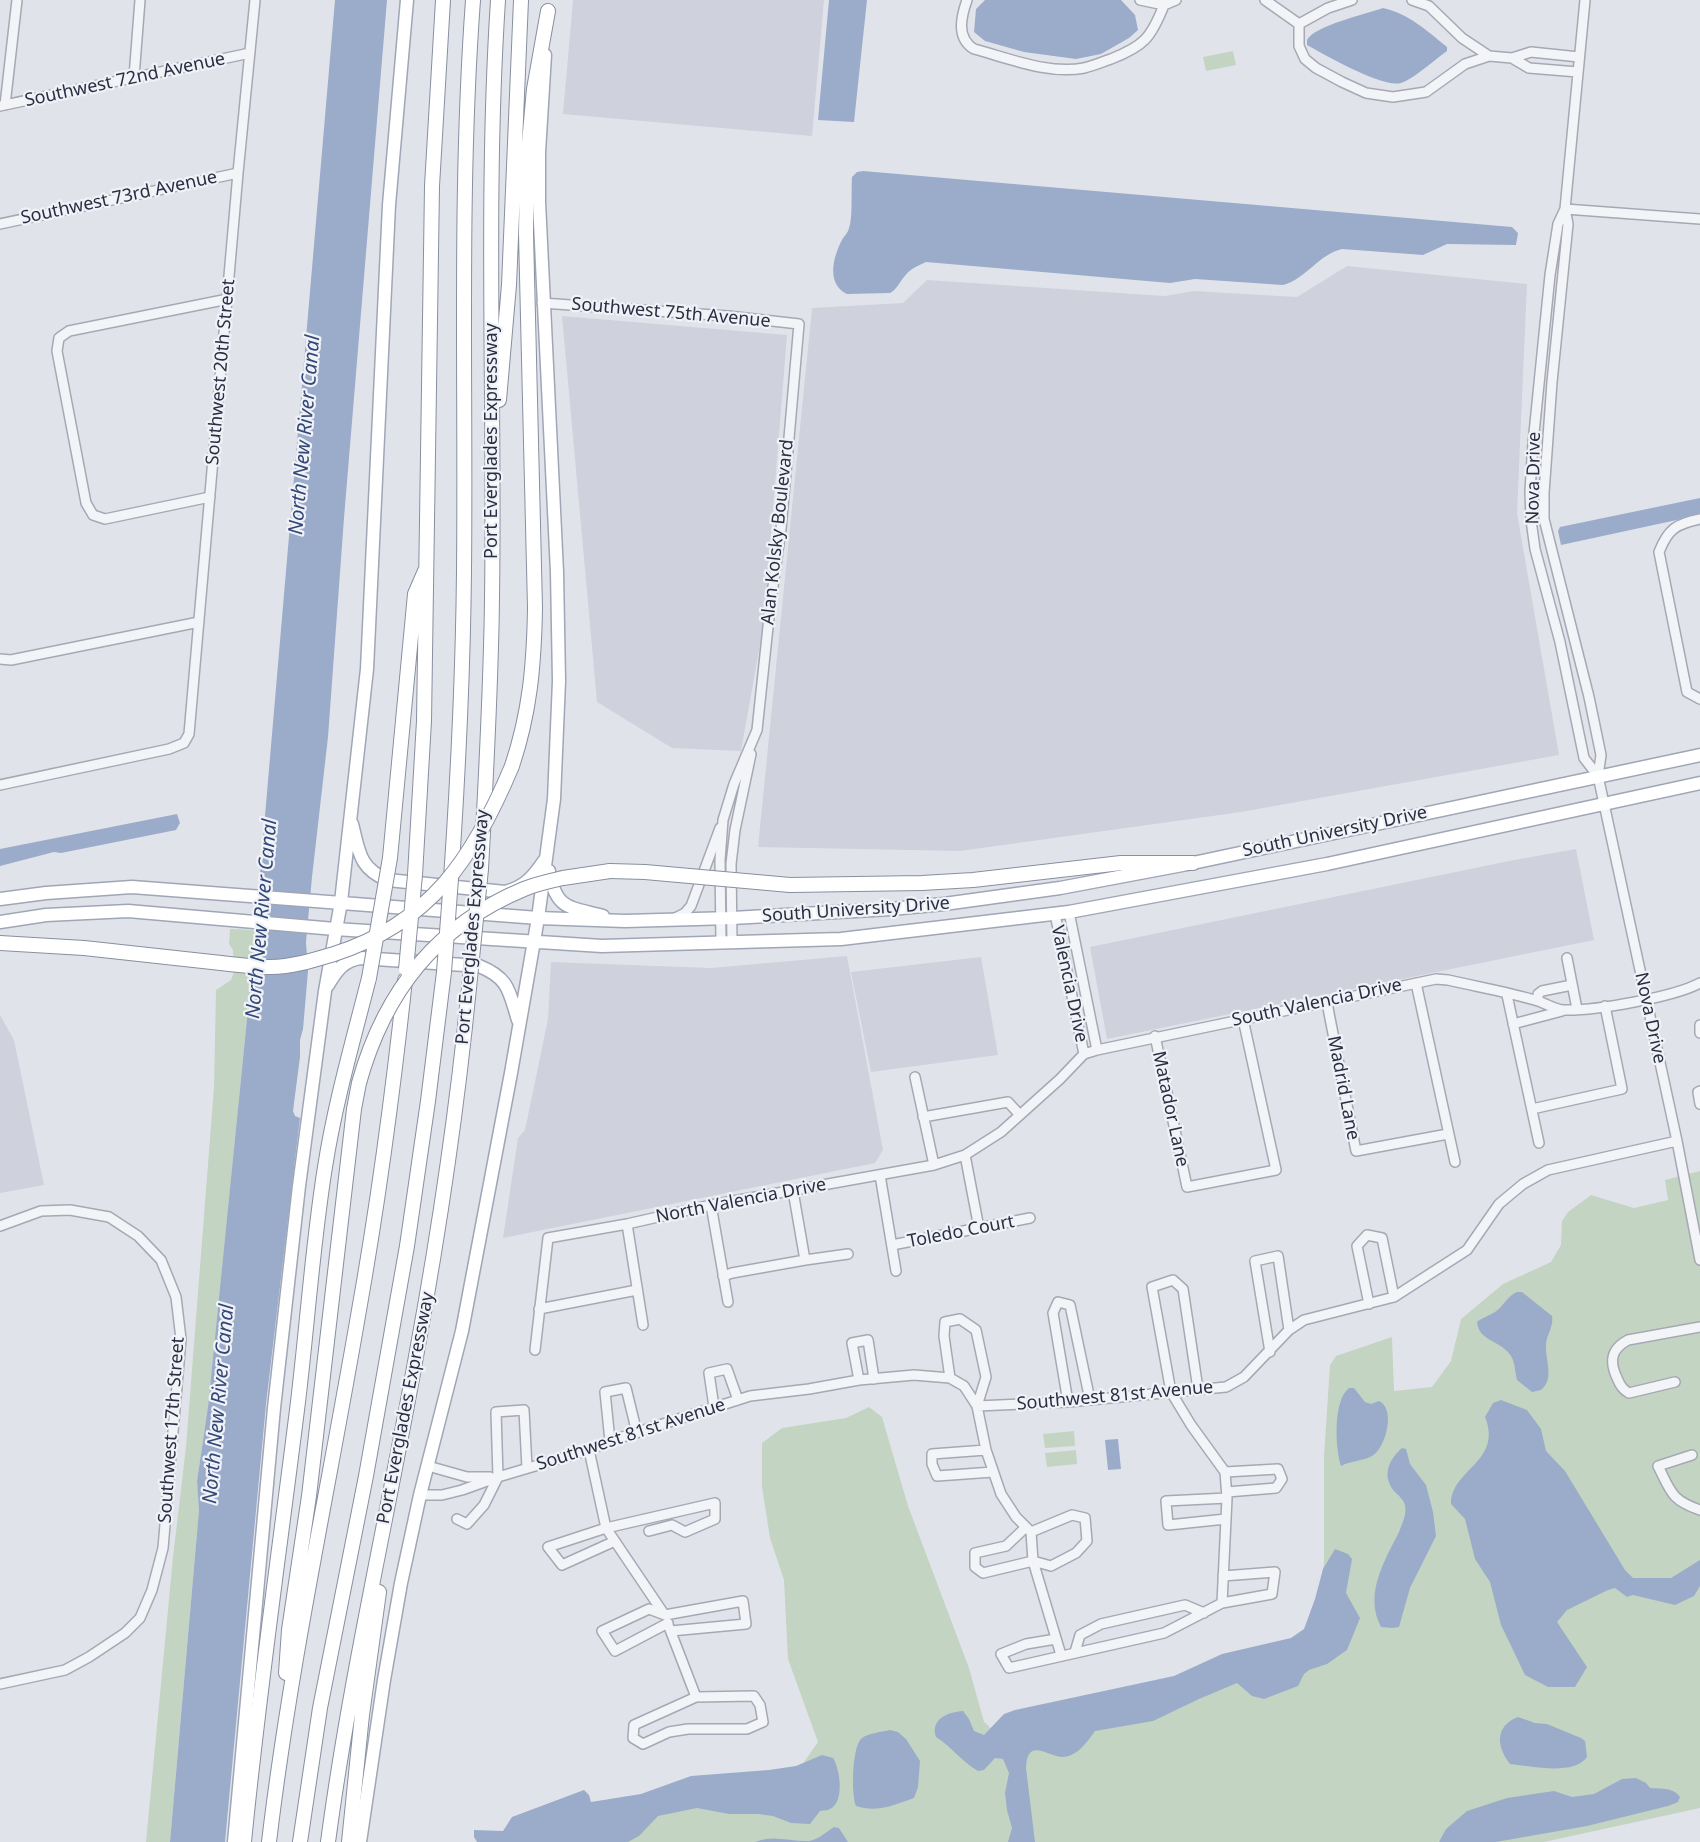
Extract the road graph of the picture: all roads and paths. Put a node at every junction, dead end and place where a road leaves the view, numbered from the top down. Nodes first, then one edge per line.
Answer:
1 (17, 0) edge
2 (140, 0) edge
3 (255, 0) edge
4 (407, 0) edge
5 (443, 0) edge
6 (473, 0) edge
7 (498, 0) edge
8 (521, 0) edge
9 (967, 0) edge
10 (1140, 0) edge
11 (1176, 0) edge
12 (1265, 0) edge
13 (1352, 0) edge
14 (1412, 0) edge
15 (1585, 0) edge
16 (1164, 5) junction
17 (549, 6) edge
18 (1299, 24) junction
19 (250, 53) junction
20 (1489, 56) junction
21 (1579, 57) junction
22 (1512, 58) junction
23 (1578, 72) junction
24 (134, 77) junction
25 (3, 106) edge
26 (238, 173) junction
27 (1564, 209) junction
28 (1700, 219) edge
29 (0, 224) edge
30 (228, 299) junction
31 (542, 303) junction
32 (799, 324) joint
33 (1539, 394) junction
34 (1552, 395) junction
35 (1533, 443) junction
36 (492, 492) junction
37 (1544, 493) junction
38 (210, 497) junction
39 (1700, 519) edge
40 (428, 563) junction
41 (199, 622) junction
42 (0, 659) edge
43 (1700, 699) edge
44 (754, 740) junction
45 (1700, 755) edge
46 (1598, 776) junction
47 (1700, 783) edge
48 (0, 785) edge
49 (1604, 804) junction
50 (351, 817) junction
51 (723, 820) junction
52 (546, 858) junction
53 (1193, 863) junction
54 (0, 899) edge
55 (341, 903) junction
56 (1069, 912) junction
57 (1054, 914) junction
58 (538, 918) junction
59 (726, 919) junction
60 (672, 920) junction
61 (625, 921) junction
62 (0, 922) edge
63 (335, 929) junction
64 (0, 943) edge
65 (533, 943) junction
66 (726, 943) junction
67 (1567, 958) dead end
68 (1416, 983) junction
69 (1700, 983) edge
70 (1572, 985) junction
71 (325, 992) junction
72 (1507, 995) junction
73 (1646, 999) junction
74 (1538, 1001) junction
75 (1327, 1003) junction
76 (1605, 1006) junction
77 (1577, 1009) junction
78 (1562, 1011) junction
79 (1244, 1018) junction
80 (519, 1024) junction
81 (1514, 1024) junction
82 (1700, 1025) edge
83 (1700, 1033) edge
84 (1155, 1036) junction
85 (1097, 1050) junction
86 (1084, 1054) junction
87 (915, 1077) dead end
88 (1700, 1091) edge
89 (1700, 1104) edge
90 (1532, 1109) junction
91 (1020, 1115) junction
92 (923, 1117) junction
93 (1448, 1134) junction
94 (1677, 1141) junction
95 (1539, 1143) dead end
96 (965, 1155) junction
97 (1455, 1162) dead end
98 (934, 1165) junction
99 (880, 1175) junction
100 (793, 1191) junction
101 (711, 1205) junction
102 (1030, 1218) dead end
103 (627, 1224) junction
104 (0, 1226) edge
105 (979, 1228) junction
106 (892, 1245) junction
107 (848, 1254) dead end
108 (805, 1260) junction
109 (1700, 1260) edge
110 (896, 1271) dead end
111 (723, 1276) junction
112 (637, 1290) junction
113 (1394, 1297) junction
114 (728, 1302) dead end
115 (1369, 1304) junction
116 (539, 1309) junction
117 (643, 1325) dead end
118 (1700, 1327) edge
119 (1289, 1330) junction
120 (535, 1350) dead end
121 (1270, 1352) junction
122 (874, 1378) junction
123 (950, 1378) junction
124 (859, 1380) junction
125 (1675, 1382) dead end
126 (1198, 1389) junction
127 (1171, 1392) junction
128 (738, 1400) junction
129 (1090, 1400) junction
130 (1068, 1402) junction
131 (977, 1406) junction
132 (714, 1407) junction
133 (637, 1433) junction
134 (610, 1441) junction
135 (588, 1450) junction
136 (986, 1450) junction
137 (1692, 1455) dead end
138 (428, 1466) junction
139 (527, 1468) junction
140 (993, 1472) junction
141 (1225, 1472) junction
142 (498, 1477) junction
143 (390, 1495) junction
144 (420, 1495) junction
145 (1227, 1495) junction
146 (1700, 1510) edge
147 (457, 1518) dead end
148 (1226, 1519) junction
149 (606, 1528) junction
150 (1028, 1530) junction
151 (648, 1531) dead end
152 (615, 1541) junction
153 (1033, 1562) junction
154 (1223, 1576) junction
155 (1222, 1603) junction
156 (1204, 1613) junction
157 (668, 1623) junction
158 (1056, 1639) junction
159 (1075, 1652) junction
160 (1061, 1655) junction
161 (0, 1684) edge
162 (696, 1697) junction
163 (278, 1768) junction
164 (234, 1842) edge
165 (244, 1842) edge
166 (269, 1842) edge
167 (300, 1842) edge
168 (328, 1842) edge
169 (349, 1842) edge
170 (360, 1842) edge

1 - 25 street
2 - 24 street
3 - 19 street, Southwest 20th Street
4 - 50 main road
5 - 40 highway
6 - 167 highway, bridge
7 - 36 highway, Port Everglades Expressway
8 - 36 highway
9 - 16 street
10 - 16 street
11 - 16 street
12 - 18 street
13 - 18 street
14 - 20 street
15 - 21 street, Nova Drive
17 - 31 main road
17 - 64 highway, bridge
18 - 20 street
19 - 24 street, Southwest 72nd Avenue
19 - 26 street, Southwest 20th Street
20 - 22 street
21 - 22 street
21 - 23 street, Nova Drive
22 - 23 street
23 - 27 street, Nova Drive
24 - 25 street, Southwest 72nd Avenue
26 - 29 street, Southwest 73rd Avenue
26 - 30 street, Southwest 20th Street
27 - 28 street
27 - 33 street, Nova Drive
27 - 34 street, Nova Drive
30 - 38 street, Southwest 20th Street
30 - 38 street
31 - 32 street, Southwest 75th Avenue
31 - 52 main road
32 - 44 street, Alan Kolsky Boulevard
33 - 34 street
33 - 35 street, Nova Drive
34 - 37 street, Nova Drive
35 - 37 street
35 - 46 street, Nova Drive
36 - 143 highway, Port Everglades Expressway, bridge
37 - 46 street, Nova Drive
38 - 41 street, Southwest 20th Street
39 - 43 street
40 - 163 highway, bridge
40 - 165 highway, bridge
41 - 42 street
41 - 48 street, Southwest 20th Street
44 - 51 street, Alan Kolsky Boulevard
44 - 59 street, Alan Kolsky Boulevard
45 - 46 main road, South University Drive
46 - 49 street, Nova Drive
46 - 53 main road, South University Drive
47 - 49 main road, South University Drive
49 - 56 main road, South University Drive
49 - 73 street, Nova Drive
50 - 52 main road
50 - 55 main road
51 - 59 street, Alan Kolsky Boulevard
51 - 60 street
52 - 58 main road
52 - 61 main road
53 - 59 main road, South University Drive
53 - 163 highway, bridge
54 - 55 main road, South University Drive
55 - 58 main road, South University Drive
55 - 63 main road
56 - 57 main road, South University Drive
56 - 85 street, Valencia Drive
57 - 66 main road, South University Drive
57 - 86 street, Valencia Drive
58 - 61 main road, South University Drive
58 - 65 main road
59 - 60 main road, South University Drive
59 - 66 street, Alan Kolsky Boulevard
60 - 61 main road, South University Drive
62 - 63 main road, South University Drive
63 - 65 main road, South University Drive
63 - 71 main road
65 - 66 main road, South University Drive
65 - 80 main road
67 - 70 street
68 - 72 street, South Valencia Drive
68 - 75 street, South Valencia Drive
68 - 93 street
69 - 73 street
70 - 74 street
70 - 77 street
71 - 80 main road
71 - 164 main road
72 - 74 street, South Valencia Drive
72 - 81 street
73 - 76 street
73 - 94 street, Nova Drive
74 - 78 street, South Valencia Drive
75 - 79 street, South Valencia Drive
75 - 93 street, Madrid Lane
76 - 77 street
76 - 90 street
77 - 78 street
78 - 81 street
79 - 84 street, South Valencia Drive
79 - 84 street, Matador Lane
80 - 138 main road
81 - 90 street
82 - 83 street
84 - 85 street, South Valencia Drive
85 - 86 street
86 - 91 street, North Valencia Drive
87 - 92 street
88 - 89 street
90 - 95 street
91 - 92 street
91 - 96 street, North Valencia Drive
92 - 98 street
93 - 97 street
94 - 109 street, Nova Drive
94 - 113 street, Southwest 81st Avenue
96 - 98 street, North Valencia Drive
96 - 105 street
98 - 99 street, North Valencia Drive
99 - 100 street, North Valencia Drive
99 - 106 street, Toledo Court
100 - 101 street, North Valencia Drive
100 - 108 street
101 - 103 street, North Valencia Drive
101 - 111 street
102 - 105 street, Toledo Court
103 - 112 street
103 - 116 street, North Valencia Drive
104 - 161 street, Southwest 17th Street
105 - 106 street, Toledo Court
106 - 110 street, Toledo Court
107 - 108 street
108 - 111 street
111 - 114 street
112 - 116 street
112 - 117 street
113 - 115 street, Southwest 81st Avenue
113 - 115 street
115 - 119 street, Southwest 81st Avenue
116 - 120 street
118 - 125 street
119 - 121 street, Southwest 81st Avenue
119 - 121 street
121 - 126 street, Southwest 81st Avenue
122 - 123 street, Southwest 81st Avenue
122 - 124 street, Southwest 81st Avenue
122 - 124 street
123 - 131 street
123 - 131 street
124 - 128 street, Southwest 81st Avenue
126 - 127 street, Southwest 81st Avenue
126 - 127 street
127 - 129 street, Southwest 81st Avenue
127 - 141 street
128 - 132 street, Southwest 81st Avenue
128 - 132 street
129 - 130 street, Southwest 81st Avenue
129 - 130 street
130 - 131 street, Southwest 81st Avenue
131 - 136 street
132 - 133 street, Southwest 81st Avenue
133 - 134 street, Southwest 81st Avenue
133 - 134 street
134 - 135 street, Southwest 81st Avenue
135 - 139 street, Southwest 81st Avenue
135 - 149 street
136 - 140 street
136 - 140 street
137 - 146 street
138 - 142 street, Southwest 81st Avenue
138 - 144 main road
139 - 142 street, Southwest 81st Avenue
139 - 142 street
140 - 150 street
141 - 145 street
141 - 145 street
142 - 144 street, Southwest 81st Avenue
142 - 147 street
143 - 168 highway, Port Everglades Expressway
143 - 169 highway
144 - 170 main road
145 - 148 street
145 - 148 street
148 - 154 street
149 - 151 street
149 - 152 street
149 - 152 street
150 - 153 street
150 - 153 street
150 - 153 street
152 - 157 street
153 - 158 street
154 - 155 street
154 - 155 street
155 - 156 street
156 - 159 street
156 - 159 street
157 - 157 street
157 - 157 street
157 - 162 street
158 - 160 street
158 - 160 street
159 - 160 street
162 - 162 street
163 - 166 highway

